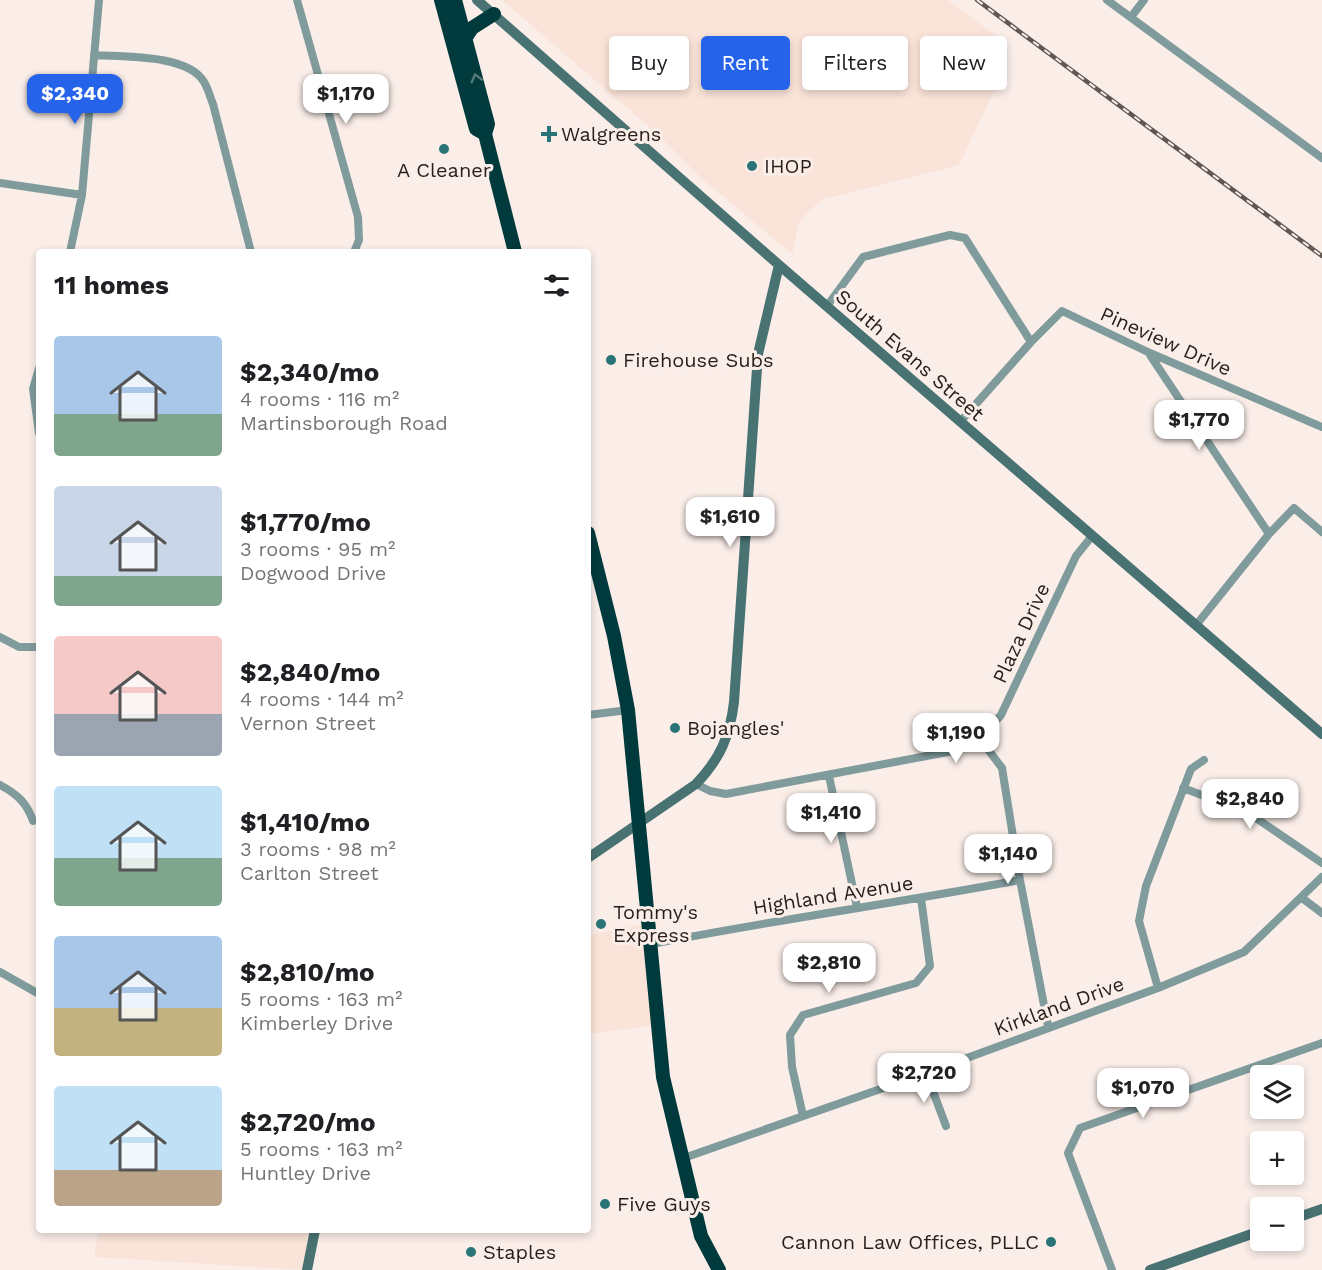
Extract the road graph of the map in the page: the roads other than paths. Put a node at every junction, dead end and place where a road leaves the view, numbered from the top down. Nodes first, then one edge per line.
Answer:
1 (99, 0) edge
2 (297, 0) edge
3 (441, 0) edge
4 (455, 0) edge
5 (477, 0) edge
6 (1107, 0) edge
7 (1144, 0) edge
8 (494, 14) junction
9 (1131, 17) junction
10 (465, 39) junction
11 (94, 55) junction
12 (486, 134) junction
13 (1322, 158) edge
14 (0, 183) edge
15 (82, 195) junction
16 (71, 249) edge
17 (250, 249) edge
18 (355, 249) edge
19 (514, 249) edge
20 (779, 265) junction
21 (827, 306) junction
22 (1030, 342) junction
23 (1150, 353) junction
24 (36, 379) edge
25 (36, 411) edge
26 (960, 422) junction
27 (1322, 428) edge
28 (1322, 532) edge
29 (1269, 534) junction
30 (1092, 536) junction
31 (591, 545) edge
32 (1197, 624) junction
33 (0, 637) edge
34 (36, 648) edge
35 (628, 710) junction
36 (591, 715) edge
37 (1322, 734) edge
38 (980, 740) junction
39 (1204, 760) dead end
40 (829, 776) junction
41 (696, 784) junction
42 (0, 785) edge
43 (1183, 788) junction
44 (33, 821) dead end
45 (639, 824) junction
46 (591, 856) edge
47 (1322, 863) edge
48 (1322, 877) edge
49 (1020, 880) junction
50 (921, 898) junction
51 (1302, 898) junction
52 (857, 907) junction
53 (1322, 913) edge
54 (652, 944) junction
55 (0, 972) edge
56 (1158, 987) junction
57 (36, 992) edge
58 (1048, 1026) junction
59 (1322, 1043) edge
60 (926, 1073) junction
61 (803, 1116) junction
62 (946, 1126) dead end
63 (681, 1159) junction
64 (1322, 1209) edge
65 (1304, 1215) edge
66 (314, 1233) edge
67 (1250, 1235) edge
68 (307, 1270) edge
69 (719, 1270) edge
70 (1112, 1270) edge
71 (1150, 1270) edge

1 - 11 street
2 - 18 street
3 - 12 highway
4 - 10 highway
5 - 8 main road, South Evans Street
6 - 9 street
7 - 9 street
8 - 10 highway
8 - 20 main road, South Evans Street
9 - 13 street
12 -> 10 highway
11 - 15 street
11 - 17 street
12 - 19 highway
14 - 15 street
15 - 16 street
20 - 21 main road, South Evans Street
20 - 41 main road
21 - 22 street
21 - 26 main road, South Evans Street
22 - 23 street, Pineview Drive
22 - 26 street
23 - 27 street, Pineview Drive
23 - 29 street
24 - 25 street
26 - 30 main road, South Evans Street
28 - 29 street
29 - 32 street
30 - 32 main road, South Evans Street
30 - 38 street, Plaza Drive
31 - 35 highway
32 - 37 main road, South Evans Street
33 - 34 street
35 - 36 street
35 - 45 highway
38 - 40 street, Plaza Drive
38 - 49 street
39 - 43 street
40 - 41 street, Plaza Drive
40 - 52 street
41 - 45 main road
42 - 44 street
43 - 47 street
43 - 56 street
45 - 46 main road
45 - 54 highway
48 - 51 street, Kirkland Drive
49 - 50 street, Highland Avenue
49 - 58 street
50 - 52 street, Highland Avenue
50 - 61 street
51 - 53 street
51 - 56 street, Kirkland Drive
52 - 54 street, Highland Avenue
54 - 63 highway
55 - 57 street
56 - 58 street, Kirkland Drive
58 - 60 street, Kirkland Drive
59 - 70 street
60 - 61 street, Kirkland Drive
60 - 62 street
61 - 63 street, Kirkland Drive
63 - 69 highway
64 - 65 main road
66 - 68 main road
67 - 71 main road

